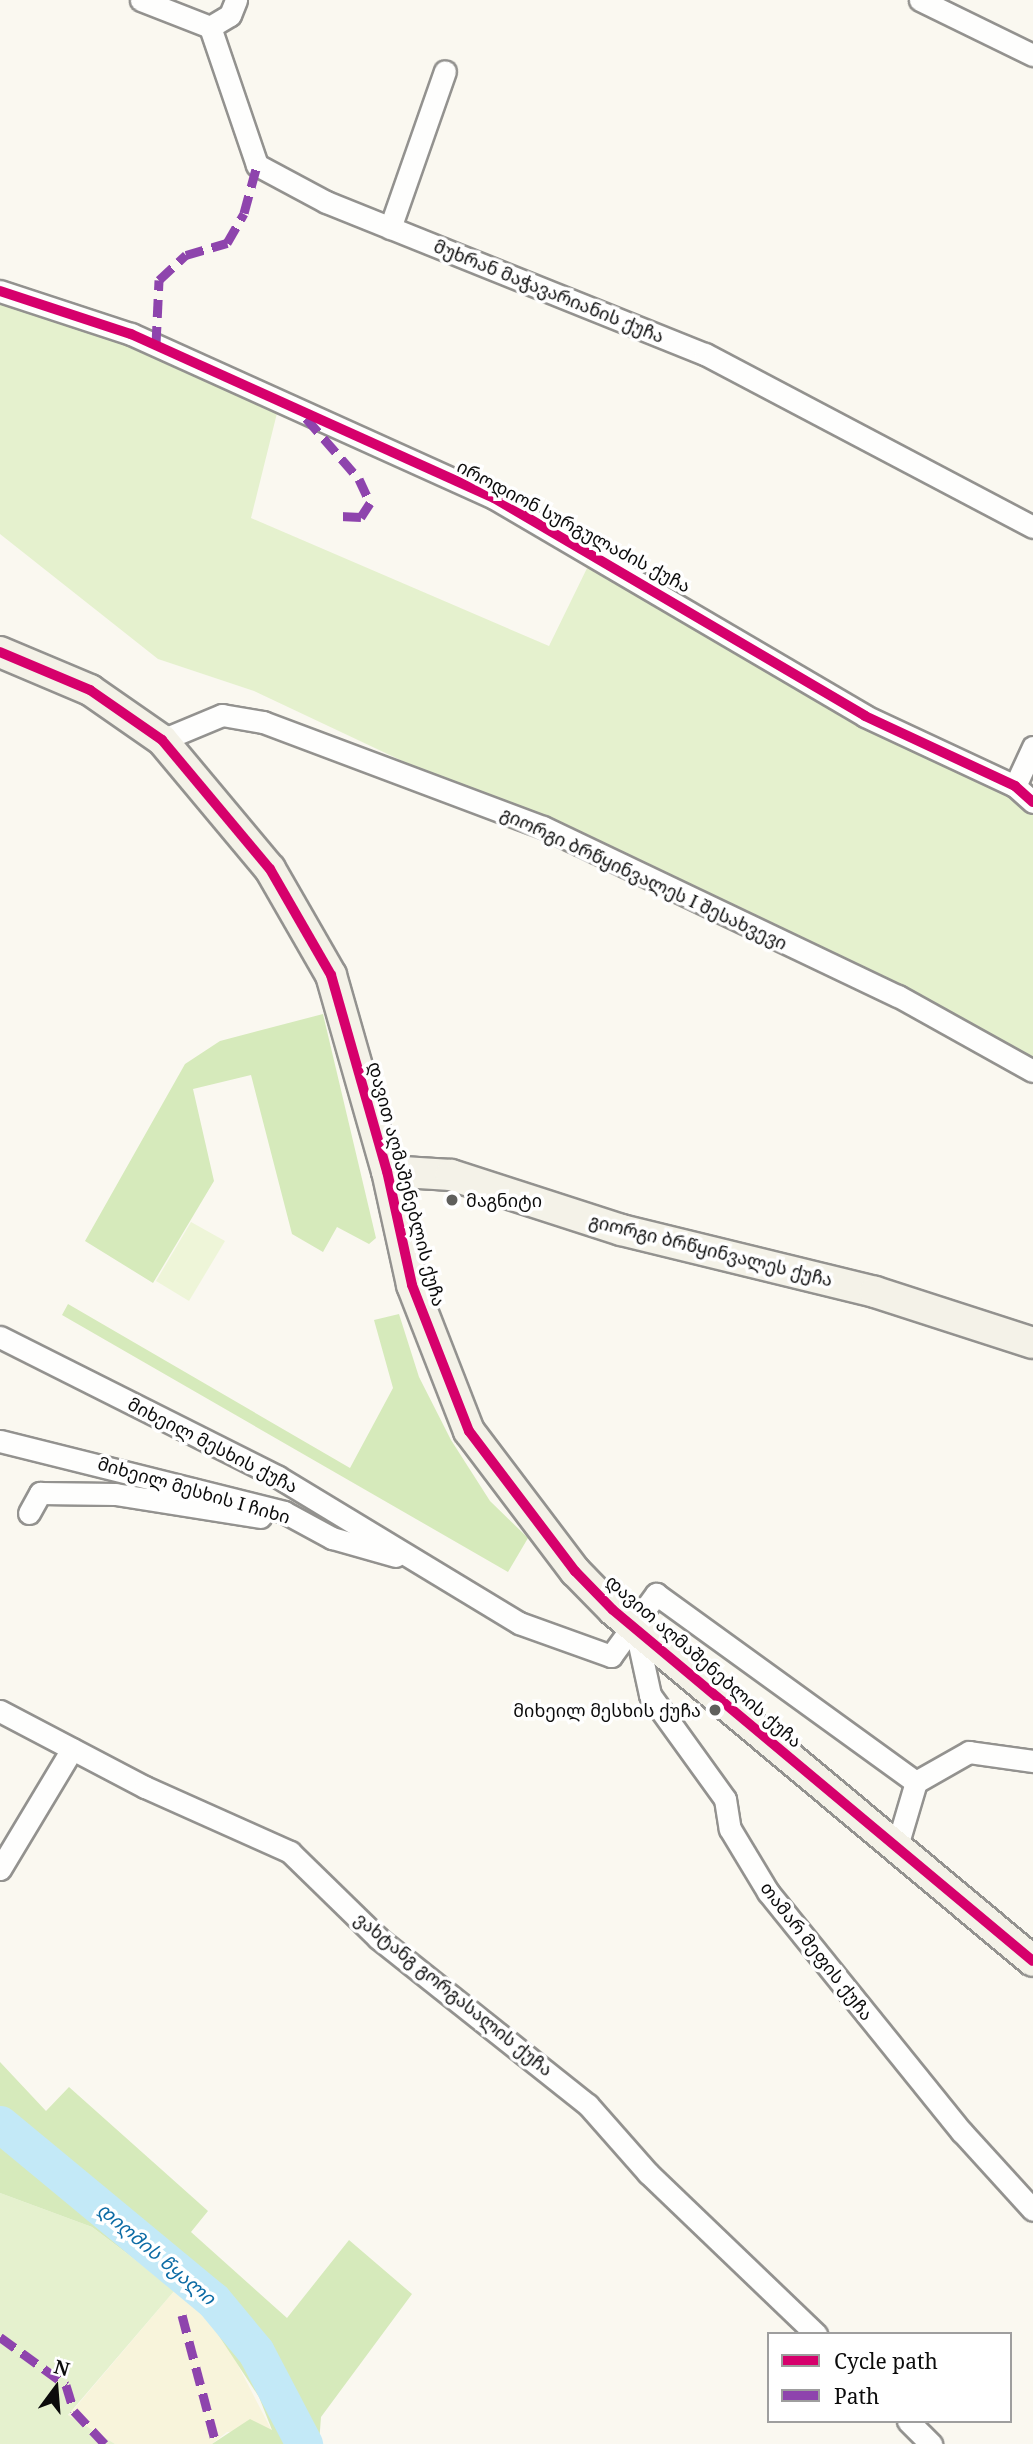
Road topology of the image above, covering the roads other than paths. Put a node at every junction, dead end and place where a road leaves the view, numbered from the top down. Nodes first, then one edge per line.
1 (141, 0) edge
2 (236, 0) edge
3 (920, 0) edge
4 (210, 27) junction
5 (1033, 55) edge
6 (445, 71) dead end
7 (390, 228) junction
8 (0, 291) edge
9 (1033, 527) edge
10 (0, 652) edge
11 (162, 740) junction
12 (1033, 747) edge
13 (1015, 786) junction
14 (1033, 802) edge
15 (1033, 1071) edge
16 (387, 1171) junction
17 (0, 1338) edge
18 (1033, 1343) edge
19 (0, 1441) edge
20 (29, 1513) dead end
21 (332, 1538) junction
22 (424, 1563) junction
23 (635, 1626) junction
24 (0, 1711) edge
25 (72, 1749) junction
26 (1033, 1761) edge
27 (916, 1782) junction
28 (897, 1846) junction
29 (0, 1869) edge
30 (1033, 1961) edge
31 (1033, 2210) edge
32 (814, 2332) edge
33 (910, 2423) edge
34 (931, 2444) edge

1 - 4 street
2 - 4 street
3 - 5 street
4 - 7 street, მუხრან მაჭავარიანის ქუჩა
6 - 7 street
7 - 9 street, მუხრან მაჭავარიანის ქუჩა
8 - 13 street, იროდიონ სურგულაძის ქუჩა
10 - 11 street, დავით აღმაშენებლის ქუჩა
11 - 15 street, გიორგი ბრწყინვალეს I შესახვევი
11 - 16 street, დავით აღმაშენებლის ქუჩა
12 - 13 street
13 - 14 street, იროდიონ სურგულაძის ქუჩა
16 - 18 street, გიორგი ბრწყინვალეს ქუჩა
16 - 23 street, დავით აღმაშენებლის ქუჩა
17 - 22 street, მიხეილ მესხის ქუჩა
19 - 21 street, მიხეილ მესხის I ჩიხი
20 - 21 street
21 - 22 street, მიხეილ მესხის I ჩიხი
22 - 23 street, მიხეილ მესხის ქუჩა
23 - 27 street
23 - 28 street, დავით აღმაშენებლის ქუჩა
23 - 31 street, თამარ მეფის ქუჩა
24 - 25 street, ვახტანგ გორგასალის ქუჩა
25 - 29 street
25 - 32 street, ვახტანგ გორგასალის ქუჩა
26 - 27 street
27 - 28 street
28 - 30 street, დავით აღმაშენებლის ქუჩა
33 - 34 street

